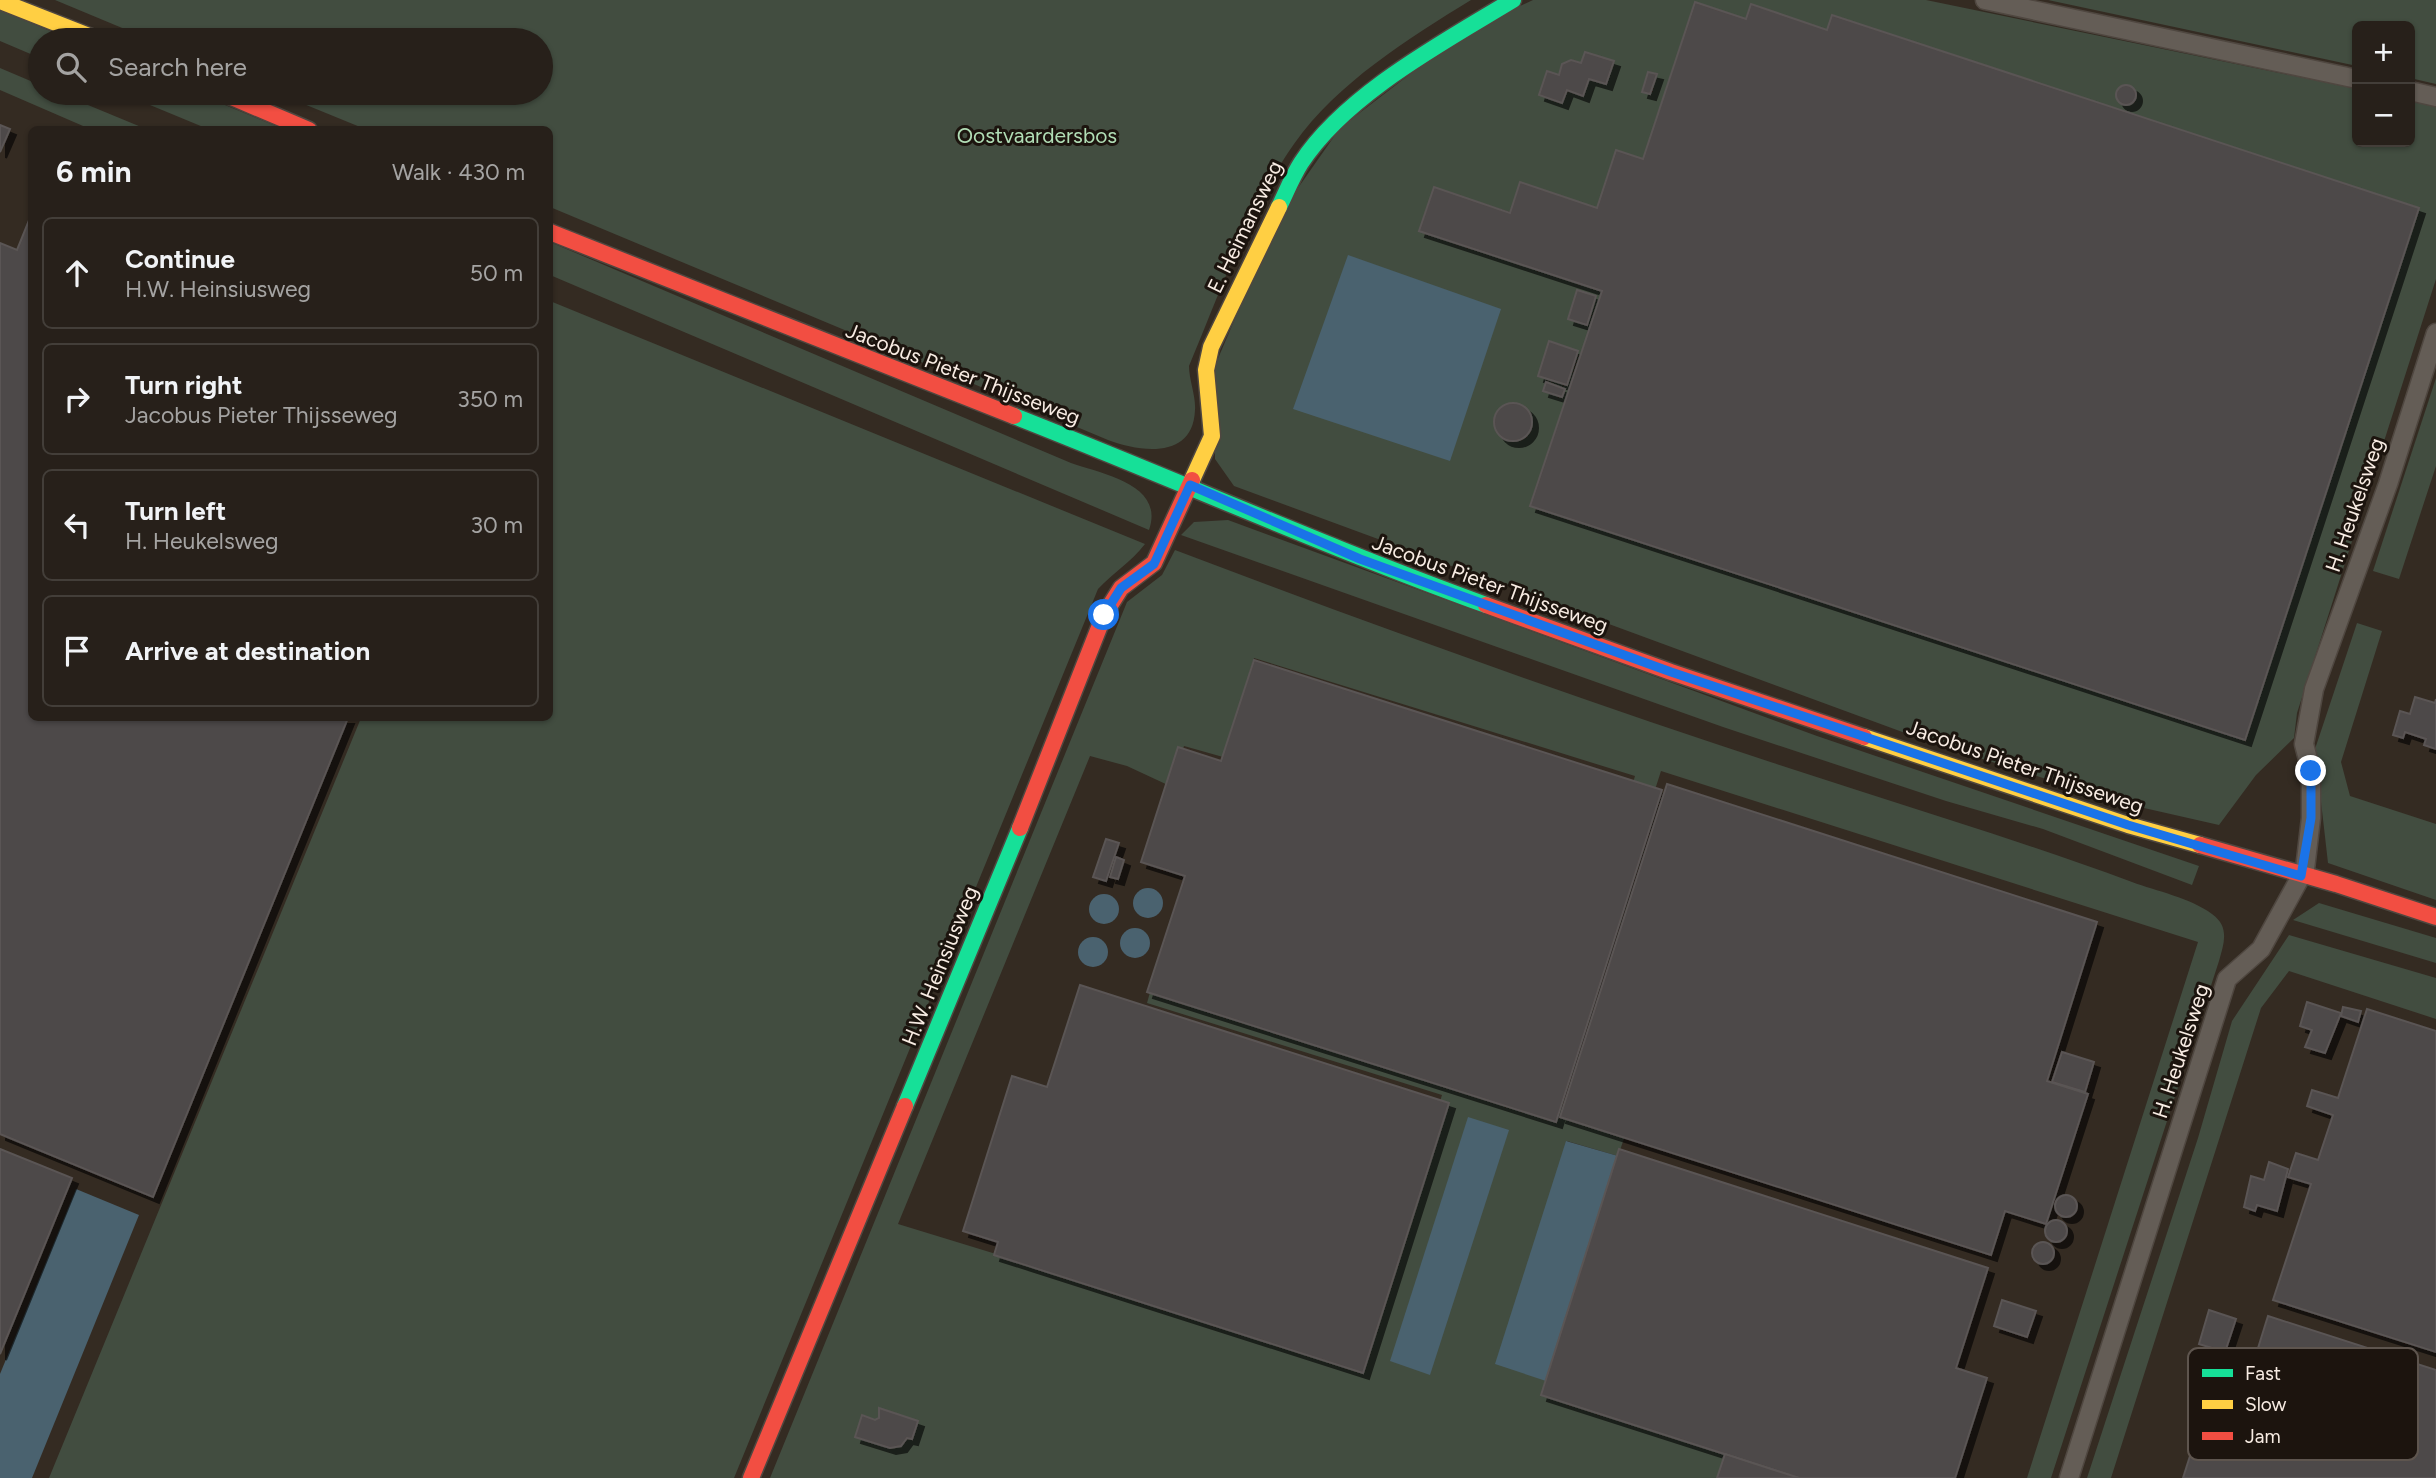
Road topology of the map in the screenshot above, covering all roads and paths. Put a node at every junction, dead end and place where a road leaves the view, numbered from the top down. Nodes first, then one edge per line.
1 (1513, 0) edge
2 (1985, 0) edge
3 (0, 1) edge
4 (69, 28) edge
5 (2352, 78) edge
6 (2415, 92) edge
7 (2436, 97) edge
8 (250, 105) edge
9 (300, 126) edge
10 (553, 233) edge
11 (2436, 334) edge
12 (1190, 485) junction
13 (2301, 876) junction
14 (2436, 917) edge
15 (751, 1478) edge
16 (2069, 1478) edge

1 - 12 street, E. Heimansweg
2 - 5 street
3 - 4 street
6 - 7 street
8 - 9 street
10 - 12 street, Jacobus Pieter Thijsseweg
11 - 13 street, H. Heukelsweg
12 - 13 street, Jacobus Pieter Thijsseweg
12 - 15 street, H.W. Heinsiusweg
13 - 14 street, Jacobus Pieter Thijsseweg
13 - 16 street, H. Heukelsweg

